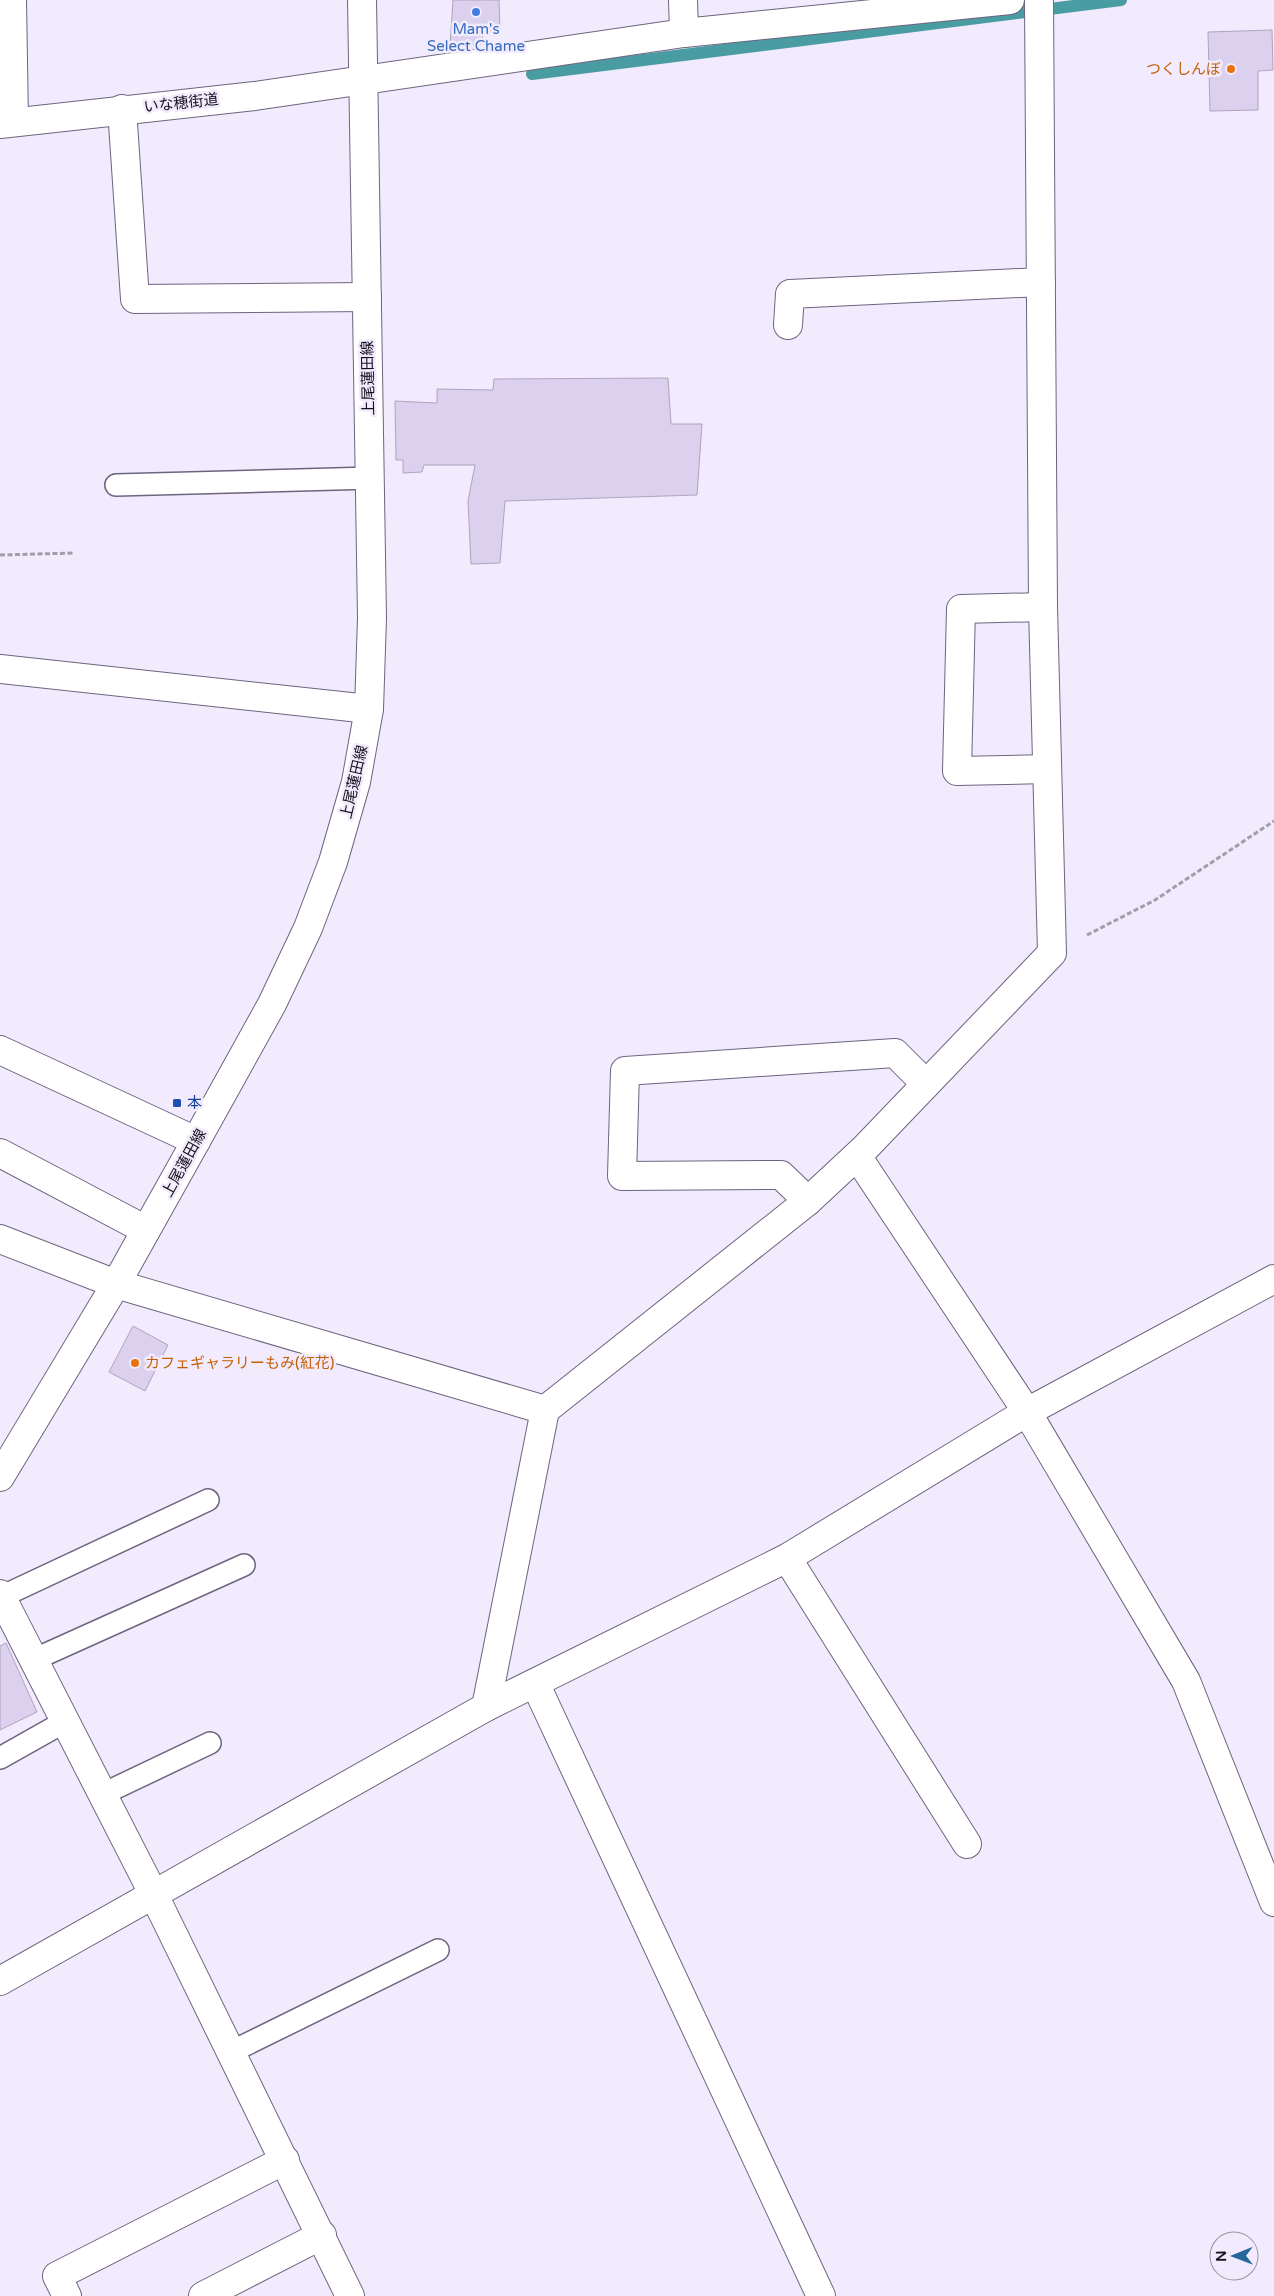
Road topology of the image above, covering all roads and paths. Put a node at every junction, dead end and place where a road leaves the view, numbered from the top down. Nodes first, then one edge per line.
1 (12, 0) edge
2 (362, 0) edge
3 (683, 0) edge
4 (1010, 0) edge
5 (1039, 0) edge
6 (684, 33) junction
7 (362, 80) junction
8 (122, 109) junction
9 (7, 123) edge
10 (1041, 282) junction
11 (367, 297) junction
12 (788, 325) dead end
13 (371, 478) junction
14 (116, 485) dead end
15 (74, 553) dead end
16 (0, 555) edge
17 (1043, 607) junction
18 (0, 669) edge
19 (369, 709) junction
20 (1047, 769) junction
21 (1274, 821) edge
22 (1052, 953) junction
23 (0, 1050) edge
24 (926, 1084) junction
25 (196, 1141) junction
26 (0, 1153) edge
27 (857, 1156) junction
28 (808, 1201) junction
29 (146, 1230) junction
30 (0, 1239) edge
31 (1274, 1279) edge
32 (116, 1284) junction
33 (545, 1410) junction
34 (1026, 1412) junction
35 (0, 1477) edge
36 (208, 1500) dead end
37 (787, 1558) junction
38 (244, 1565) dead end
39 (1, 1596) edge
40 (33, 1660) junction
41 (535, 1683) junction
42 (486, 1707) junction
43 (64, 1722) junction
44 (210, 1743) dead end
45 (0, 1758) edge
46 (103, 1794) junction
47 (967, 1844) dead end
48 (154, 1894) junction
49 (1274, 1902) edge
50 (438, 1950) dead end
51 (0, 1981) edge
52 (231, 2052) junction
53 (284, 2160) junction
54 (322, 2236) junction
55 (67, 2296) edge
56 (204, 2296) edge
57 (350, 2296) edge
58 (821, 2296) edge

1 - 9 street
2 - 7 street, 上尾蓮田線
3 - 6 street
4 - 6 street, いな穂街道
5 - 10 street
6 - 7 street, いな穂街道
7 - 8 street, いな穂街道
7 - 11 street, 上尾蓮田線
8 - 9 street, いな穂街道
8 - 11 street
10 - 12 street
10 - 17 street
11 - 13 street, 上尾蓮田線
13 - 14 lane
13 - 19 street, 上尾蓮田線
15 - 16 path
17 - 20 street
17 - 20 street
18 - 19 street
19 - 25 street, 上尾蓮田線
20 - 22 street
21 - 22 path
22 - 24 street
23 - 25 street
24 - 27 street
24 - 28 street
25 - 29 street, 上尾蓮田線
26 - 29 street
27 - 28 street
27 - 34 street
28 - 33 street
29 - 32 street, 上尾蓮田線
30 - 32 street
31 - 34 street
32 - 33 street
32 - 35 street, 上尾蓮田線
33 - 42 street
34 - 37 street
34 - 49 street
36 - 39 lane
37 - 41 street
37 - 47 street
38 - 40 lane
39 - 40 street
40 - 43 street
41 - 42 street
41 - 58 street
42 - 48 street
43 - 45 lane
43 - 46 street
44 - 46 lane
46 - 48 street
48 - 51 street
48 - 52 street
50 - 52 lane
52 - 53 street
53 - 54 street
53 - 55 street
54 - 56 street
54 - 57 street

